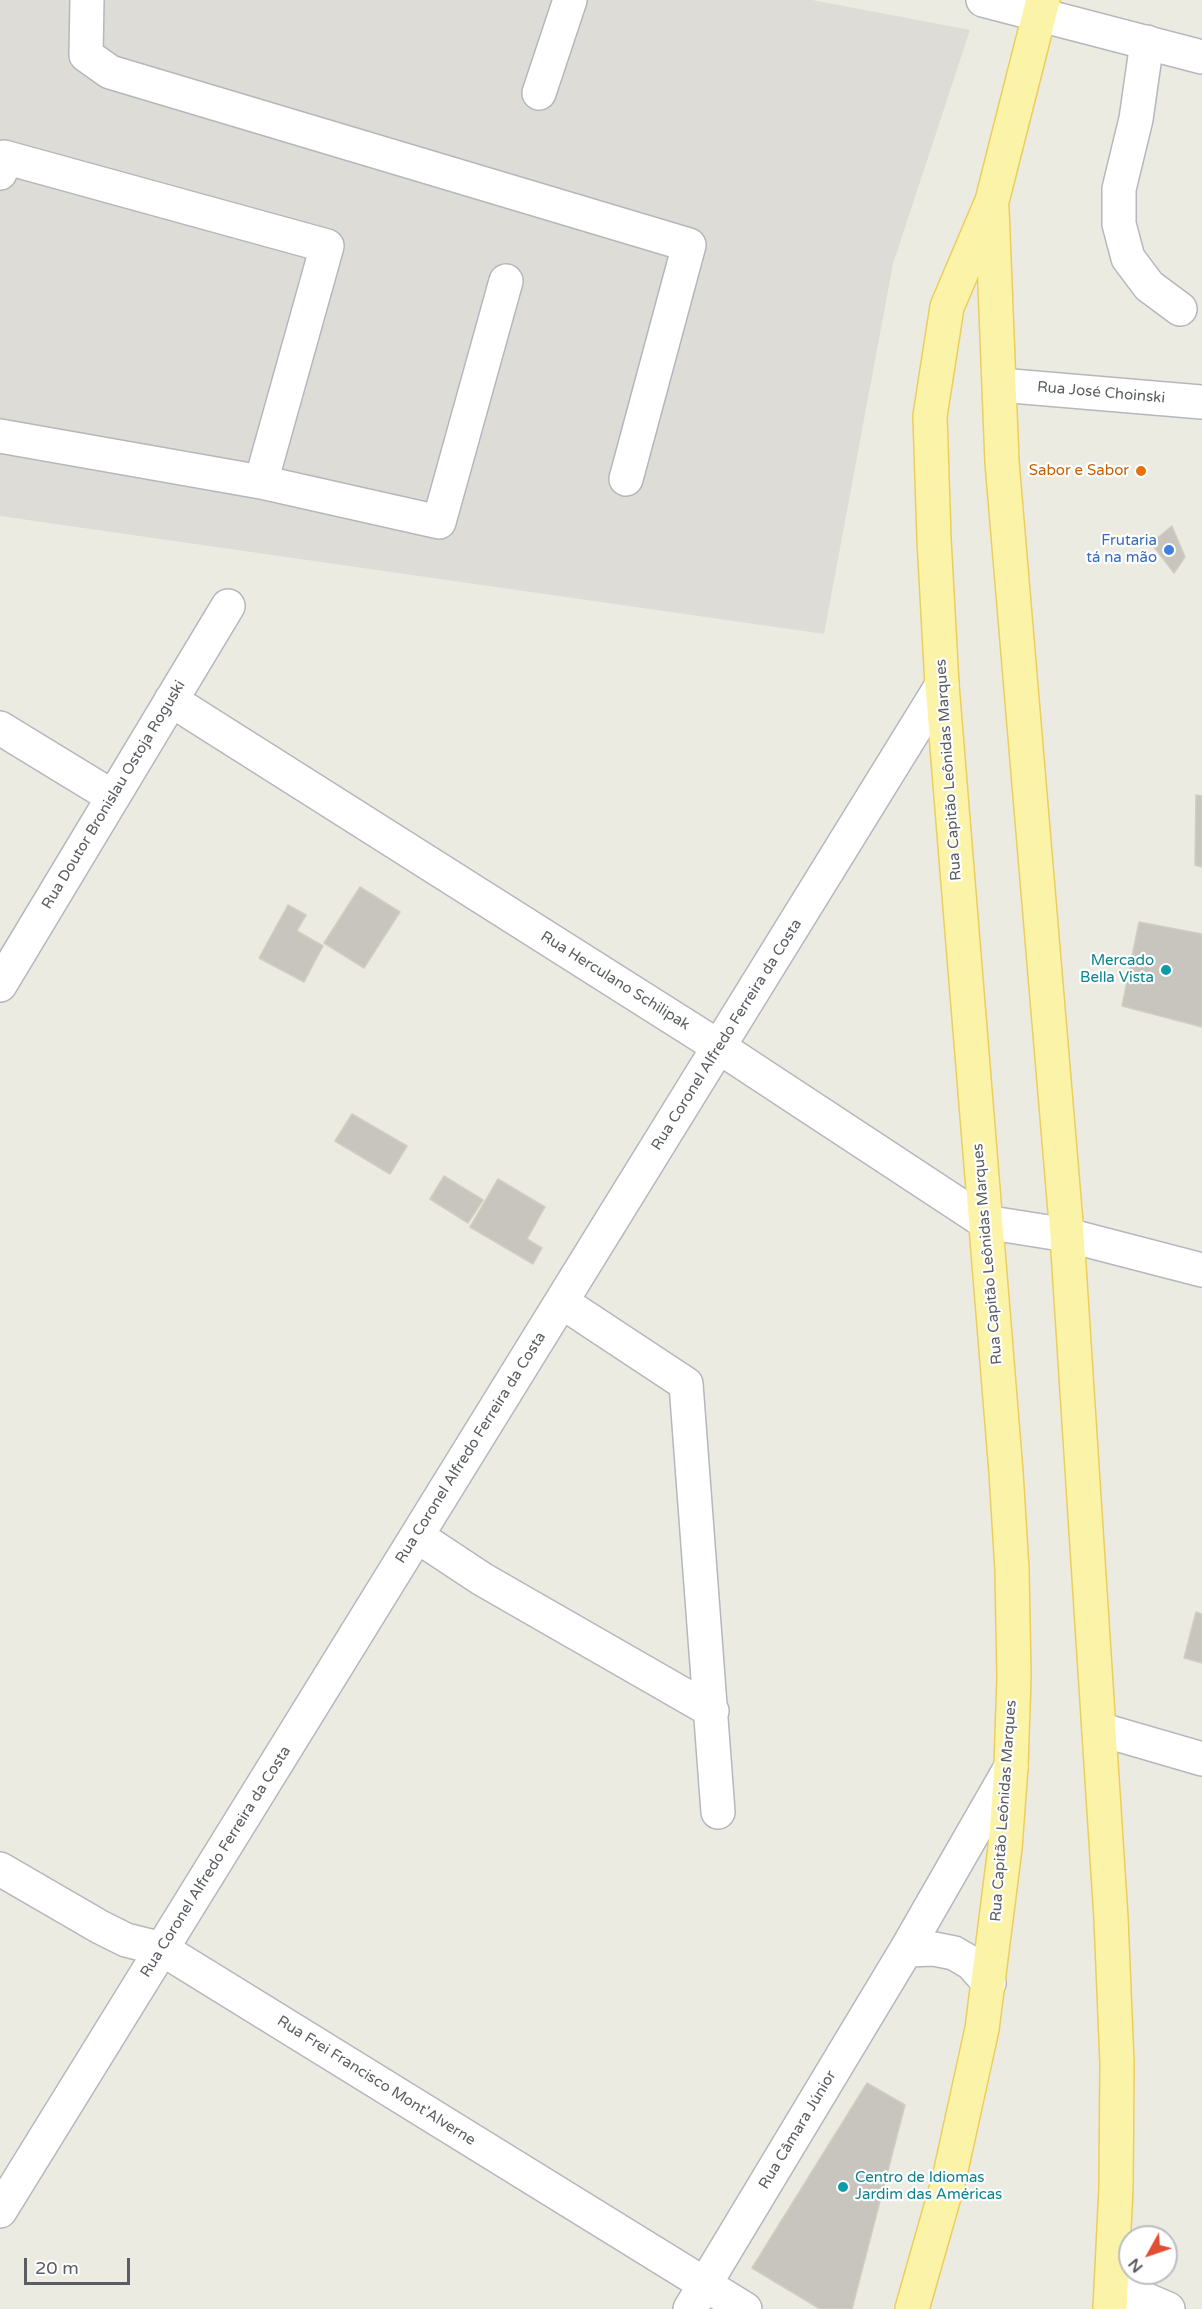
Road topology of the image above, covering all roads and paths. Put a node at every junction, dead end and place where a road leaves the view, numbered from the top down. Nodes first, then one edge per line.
1 (87, 0) edge
2 (570, 0) edge
3 (983, 0) edge
4 (1041, 8) edge
5 (1147, 42) junction
6 (1202, 57) edge
7 (538, 93) dead end
8 (0, 173) edge
9 (992, 201) junction
10 (506, 281) dead end
11 (1180, 309) dead end
12 (1000, 385) junction
13 (1202, 402) edge
14 (0, 436) edge
15 (626, 479) dead end
16 (261, 482) junction
17 (228, 606) dead end
18 (942, 685) junction
19 (171, 700) junction
20 (0, 728) edge
21 (113, 797) junction
22 (0, 985) edge
23 (719, 1047) junction
24 (985, 1222) junction
25 (1067, 1235) junction
26 (1202, 1270) edge
27 (562, 1302) junction
28 (417, 1536) junction
29 (712, 1711) junction
30 (1100, 1729) junction
31 (1202, 1760) edge
32 (1011, 1767) junction
33 (718, 1812) dead end
34 (0, 1869) edge
35 (162, 1949) junction
36 (906, 1950) junction
37 (988, 1983) junction
38 (0, 2211) edge
39 (697, 2296) edge
40 (1111, 2297) edge
41 (745, 2309) edge
42 (912, 2309) edge
43 (1168, 2309) edge

1 - 15 street
2 - 7 street
3 - 4 street
4 - 5 street
4 - 9 main road, Rua Capitão Leônidas Marques
5 - 6 street
5 - 11 street
8 - 16 street
9 - 12 main road, Rua Capitão Leônidas Marques
9 - 18 main road, Rua Capitão Leônidas Marques
10 - 16 street
12 - 13 street, Rua José Choinski
12 - 25 main road, Rua Capitão Leônidas Marques
14 - 16 street
17 - 19 street, Rua Doutor Bronislau Ostoja Roguski
18 - 23 street, Rua Coronel Alfredo Ferreira da Costa
18 - 24 main road, Rua Capitão Leônidas Marques
19 - 21 street, Rua Doutor Bronislau Ostoja Roguski
19 - 23 street, Rua Herculano Schilipak
20 - 21 street
21 - 22 street, Rua Doutor Bronislau Ostoja Roguski
23 - 24 street, Rua Herculano Schilipak
23 - 27 street, Rua Coronel Alfredo Ferreira da Costa
24 - 25 street, Rua Herculano Schilipak
24 - 32 main road, Rua Capitão Leônidas Marques
25 - 26 street, Rua Herculano Schilipak
25 - 30 main road, Rua Capitão Leônidas Marques
27 - 28 street, Rua Coronel Alfredo Ferreira da Costa
27 - 29 street
28 - 29 street
28 - 35 street, Rua Coronel Alfredo Ferreira da Costa
29 - 33 street
30 - 31 street
30 - 40 main road, Rua Capitão Leônidas Marques
32 - 36 street, Rua Câmara Júnior
32 - 37 main road, Rua Capitão Leônidas Marques
34 - 35 street, Rua Frei Francisco Mont'Alverne
35 - 38 street, Rua Coronel Alfredo Ferreira da Costa
35 - 39 street, Rua Frei Francisco Mont'Alverne
36 - 37 street
36 - 39 street, Rua Câmara Júnior
37 - 42 main road, Rua Capitão Leônidas Marques
39 - 41 street, Rua Frei Francisco Mont'Alverne
40 - 43 street

